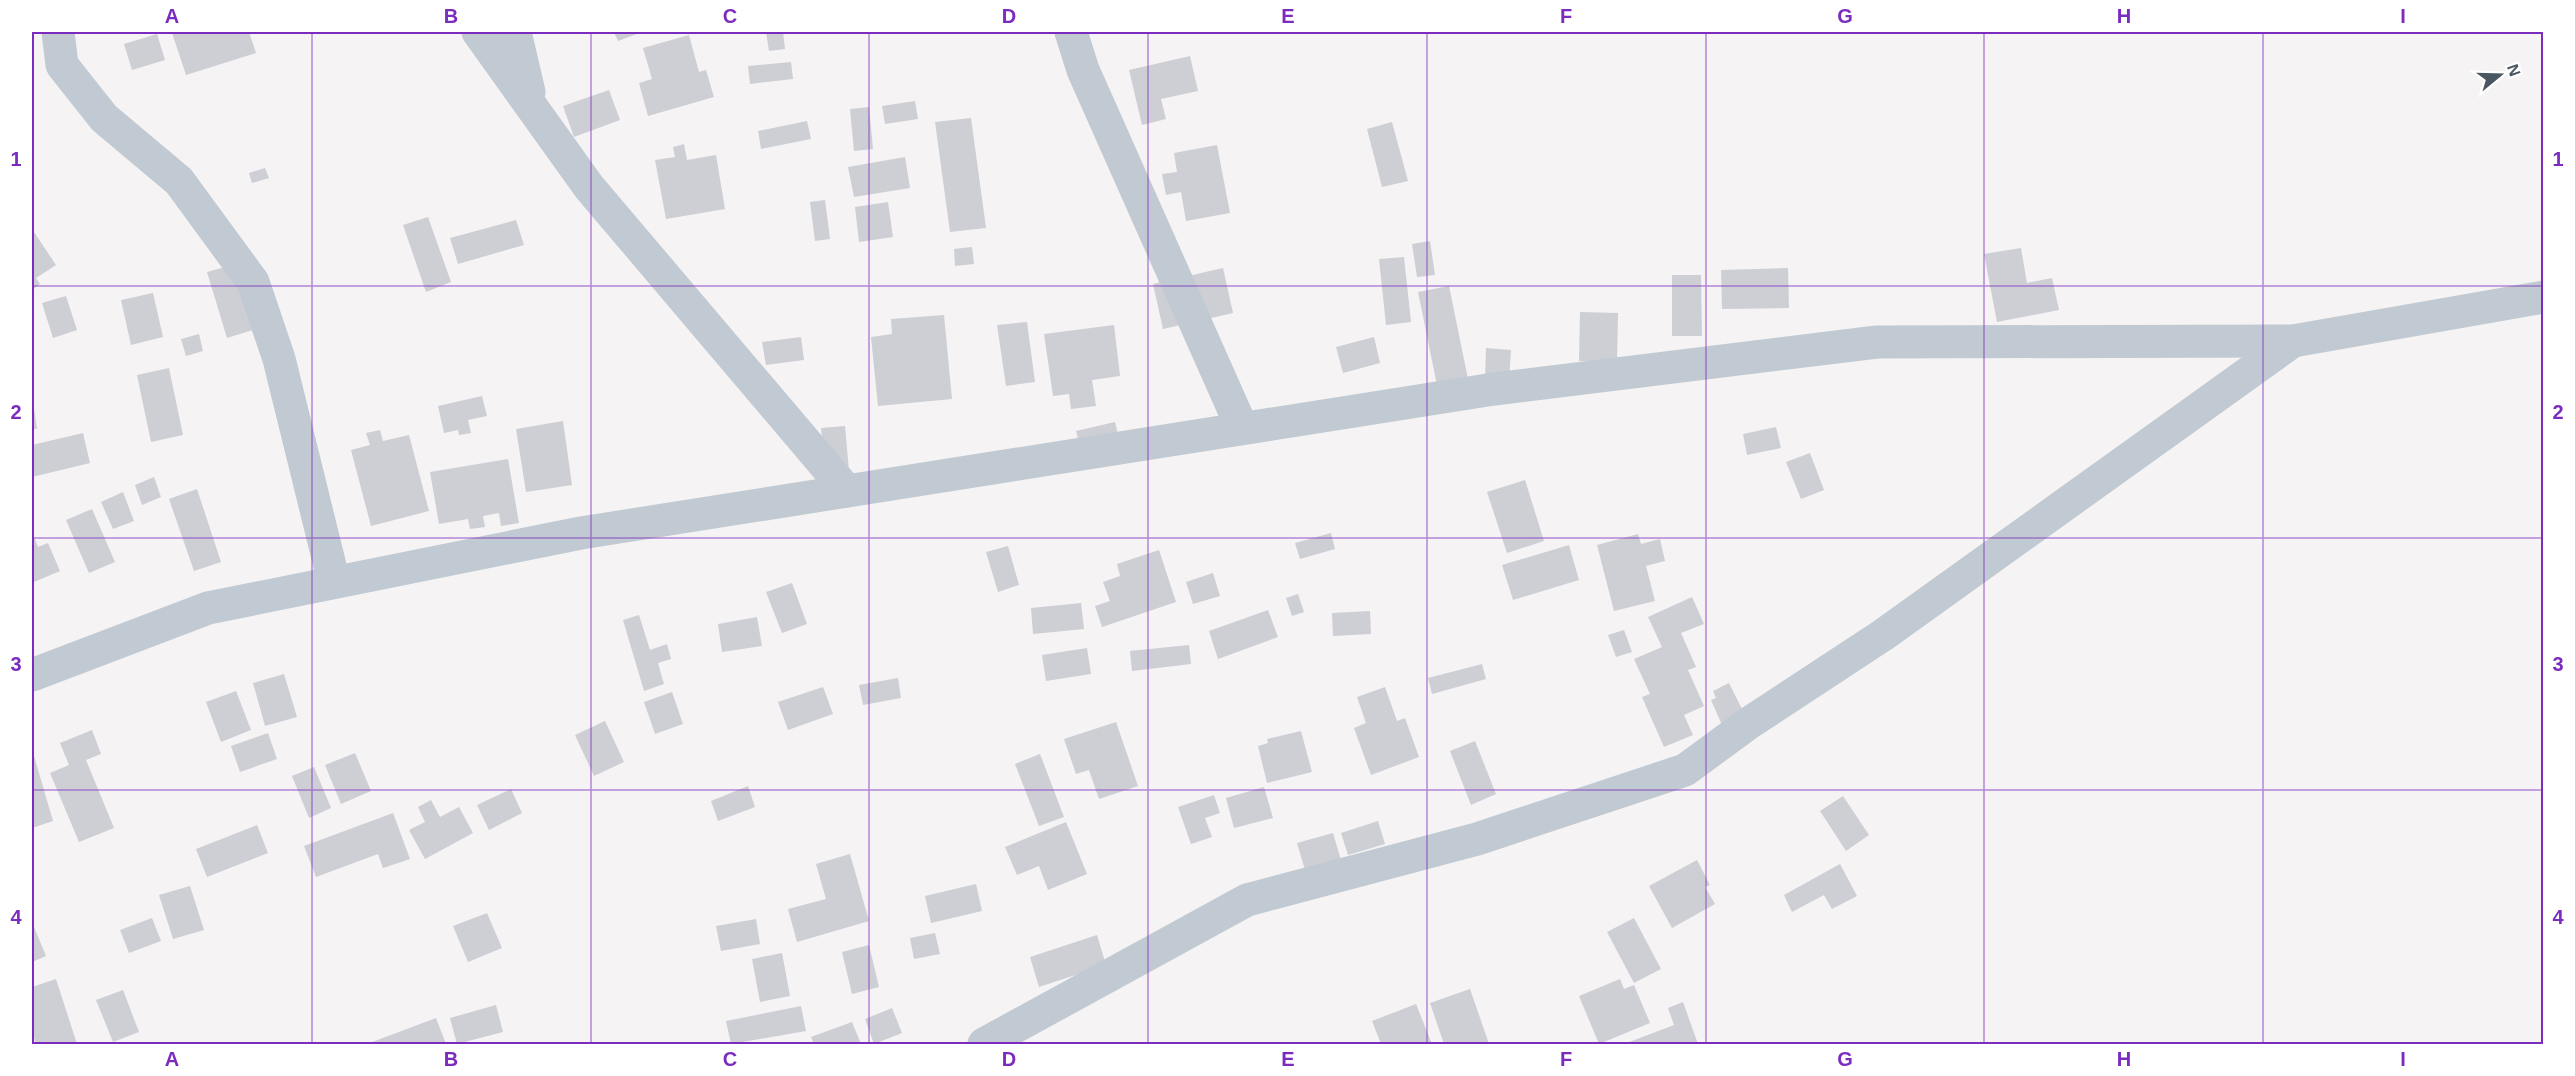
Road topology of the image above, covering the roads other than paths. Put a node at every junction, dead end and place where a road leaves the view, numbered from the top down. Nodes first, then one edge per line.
1 (58, 32) edge
2 (478, 32) edge
3 (515, 32) edge
4 (1071, 32) edge
5 (533, 109) junction
6 (2544, 297) edge
7 (2293, 341) junction
8 (1242, 428) junction
9 (847, 491) junction
10 (334, 582) junction
11 (32, 675) edge
12 (984, 1044) edge

1 - 10 street
2 - 5 street
3 - 5 street
4 - 8 street
5 - 9 street
6 - 7 street
7 - 8 street
7 - 12 street
8 - 9 street
9 - 10 street
10 - 11 street

